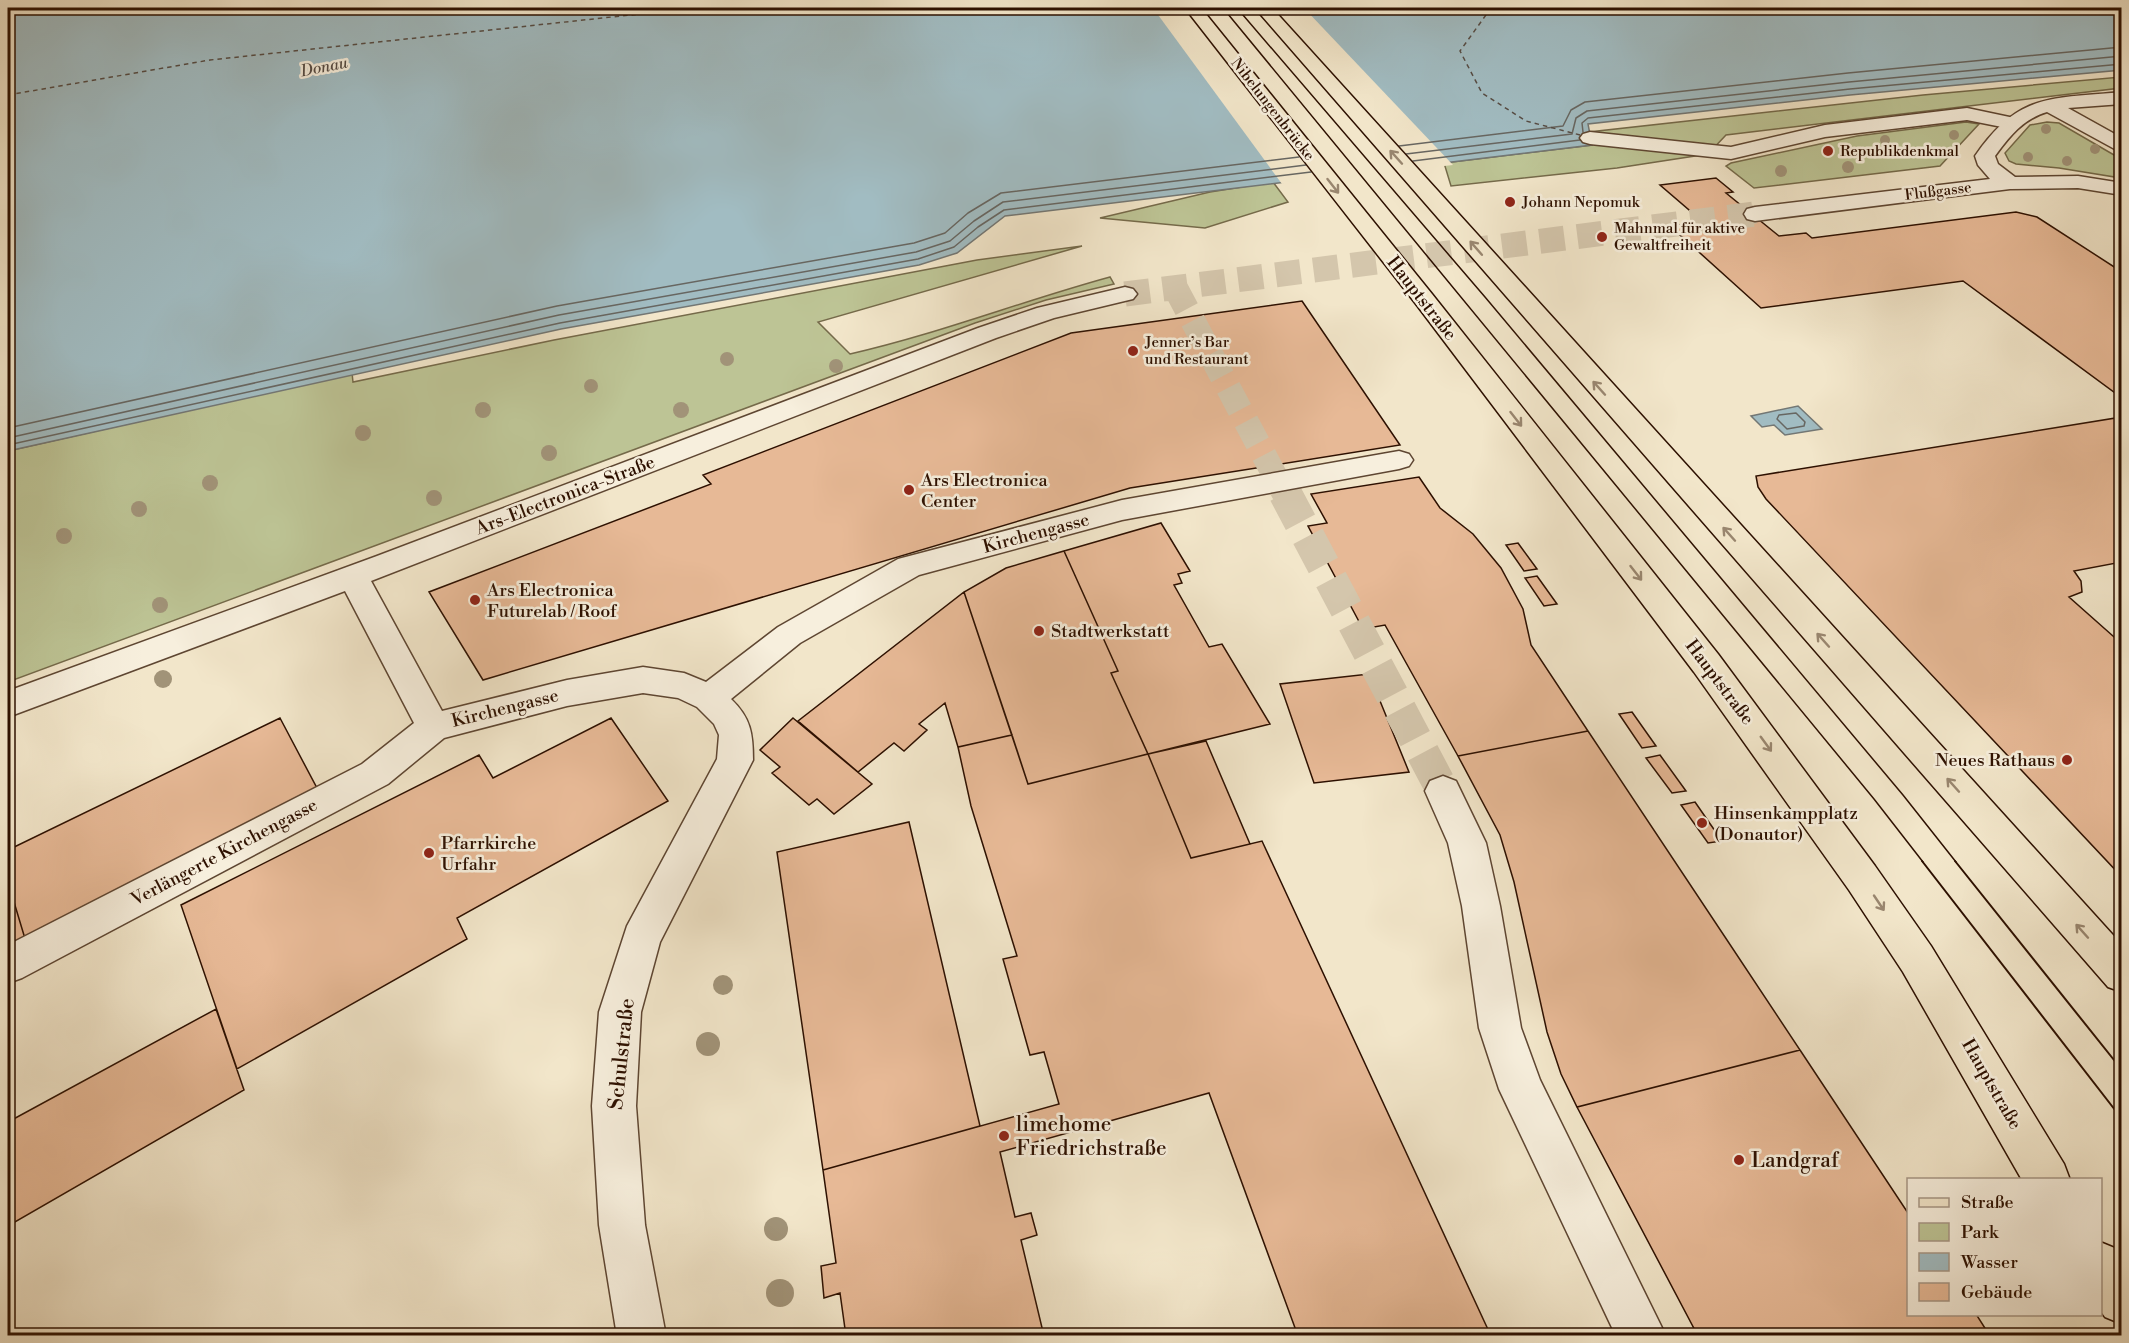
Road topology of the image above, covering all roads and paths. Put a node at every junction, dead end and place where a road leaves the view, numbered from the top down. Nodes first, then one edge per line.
1 (1193, 8) edge
2 (1263, 8) edge
3 (2121, 98) edge
4 (2050, 106) junction
5 (2012, 123) junction
6 (1590, 138) dead end
7 (2121, 147) edge
8 (2010, 183) junction
9 (2121, 189) edge
10 (1353, 211) joint
11 (1755, 214) tunnel mouth
12 (1125, 294) tunnel mouth
13 (1399, 460) dead end
14 (352, 576) junction
15 (709, 698) junction
16 (8, 704) edge
17 (433, 727) junction
18 (735, 760) joint
19 (1443, 791) tunnel mouth
20 (8, 965) edge
21 (2117, 968) edge
22 (2047, 1178) edge
23 (2102, 1269) edge
24 (2121, 1300) edge
25 (642, 1335) edge
26 (1642, 1335) edge

1 -> 10 main road, Nibelungenbrücke
21 -> 2 main road
3 - 4 street
4 - 5 street
4 - 7 street
5 - 6 street
5 - 8 street
8 - 9 street, Flußgasse
8 - 11 street, Flußgasse
10 -> 22 main road, Hauptstraße
12 - 14 street, Ars-Electronica-Straße
13 - 15 street, Kirchengasse
14 - 16 street, Ars-Electronica-Straße
14 - 17 street, Kirchengasse
15 - 17 street, Kirchengasse
15 - 18 street, Kirchengasse
17 - 20 street, Verlängerte Kirchengasse
18 - 25 street, Schulstraße
19 - 26 street
23 - 24 main road

